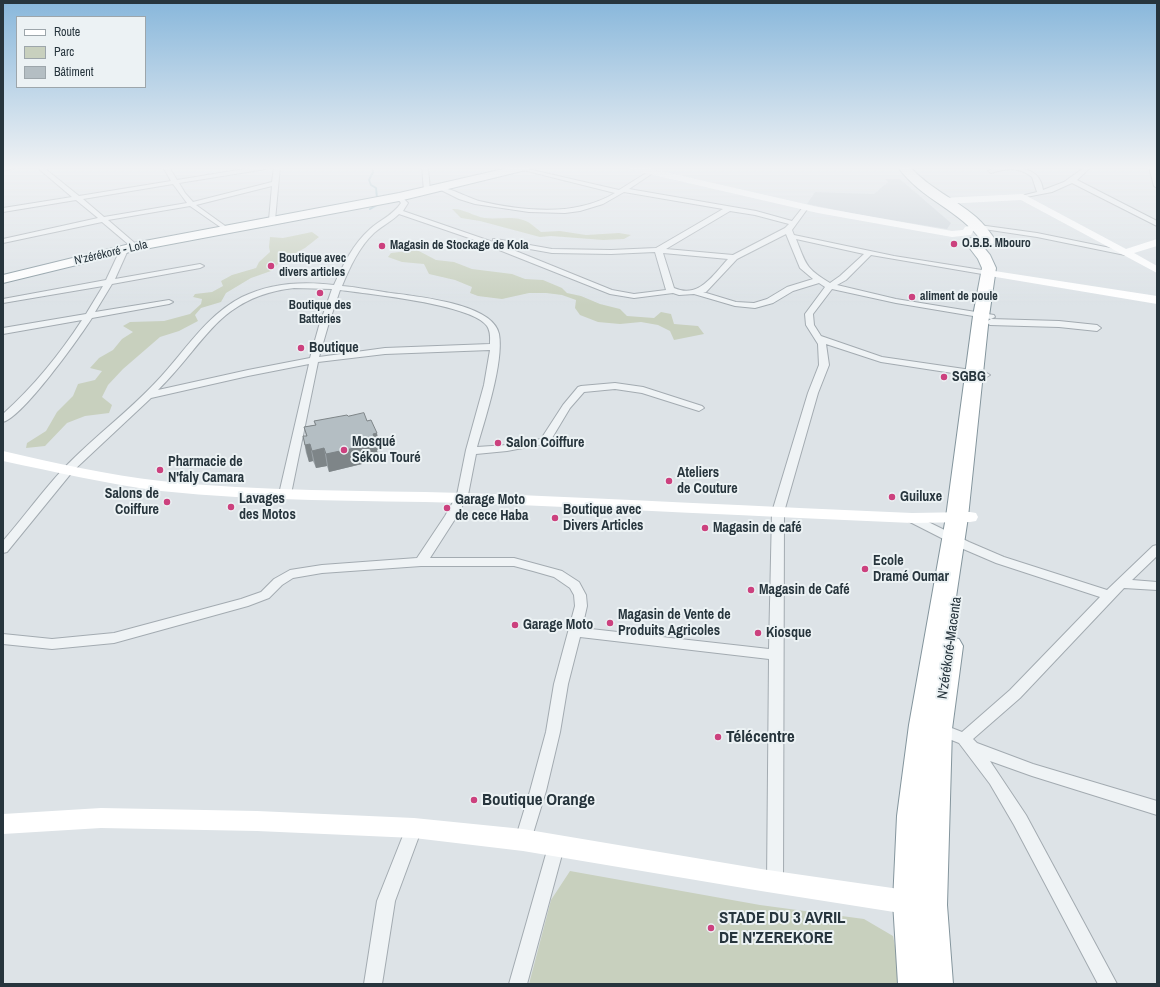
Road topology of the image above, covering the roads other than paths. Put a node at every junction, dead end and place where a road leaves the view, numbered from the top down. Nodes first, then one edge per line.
1 (95, 213) edge
2 (142, 213) edge
3 (204, 213) edge
4 (273, 213) edge
5 (310, 213) edge
6 (398, 213) edge
7 (403, 213) edge
8 (721, 213) edge
9 (751, 213) edge
10 (801, 213) edge
11 (833, 213) edge
12 (962, 213) edge
13 (1052, 213) edge
14 (1136, 213) edge
15 (103, 220) junction
16 (272, 220) junction
17 (793, 223) junction
18 (1157, 224) edge
19 (226, 229) junction
20 (933, 231) junction
21 (789, 233) junction
22 (472, 236) junction
23 (3, 242) edge
24 (1157, 242) edge
25 (982, 247) junction
26 (129, 248) junction
27 (658, 250) junction
28 (869, 253) junction
29 (1125, 253) junction
30 (734, 257) junction
31 (200, 266) dead end
32 (1157, 270) edge
33 (3, 279) edge
34 (819, 280) junction
35 (109, 283) junction
36 (830, 286) junction
37 (336, 287) junction
38 (674, 291) junction
39 (697, 293) junction
40 (1157, 300) edge
41 (3, 301) edge
42 (169, 302) dead end
43 (89, 316) junction
44 (987, 318) junction
45 (1097, 328) dead end
46 (3, 331) edge
47 (818, 338) junction
48 (494, 347) junction
49 (314, 361) junction
50 (979, 374) junction
51 (146, 396) junction
52 (698, 408) dead end
53 (3, 419) edge
54 (471, 450) junction
55 (3, 456) edge
56 (68, 471) junction
57 (285, 494) junction
58 (462, 498) junction
59 (778, 512) junction
60 (961, 529) junction
61 (3, 549) edge
62 (1157, 549) edge
63 (421, 562) junction
64 (1121, 583) junction
65 (1157, 586) edge
66 (1109, 595) junction
67 (575, 632) junction
68 (3, 639) edge
69 (776, 655) junction
70 (931, 727) junction
71 (968, 743) junction
72 (1157, 808) edge
73 (3, 824) edge
74 (414, 828) junction
75 (523, 840) junction
76 (556, 847) junction
77 (775, 883) junction
78 (920, 904) junction
79 (373, 984) edge
80 (518, 984) edge
81 (915, 984) edge
82 (936, 984) edge
83 (1108, 984) edge

1 - 15 street
2 - 15 street
3 - 19 street
4 - 16 street
5 - 16 highway, N'zérékoré - Lola
6 - 37 street
7 - 22 street
8 - 27 street
9 - 17 street
10 - 17 street
11 - 20 street
12 - 25 highway
13 - 29 street
14 - 18 street
15 - 23 street
15 - 26 street
16 - 19 highway, N'zérékoré - Lola
17 - 21 street
19 - 26 highway, N'zérékoré - Lola
20 - 25 street
20 - 25 street
21 - 28 street
21 - 30 street
21 - 34 street
22 - 27 street
22 - 38 street
24 - 29 street
25 - 28 street
25 - 29 street
25 - 40 street
25 - 44 highway, N'zérékoré-Macenta
26 - 33 highway, N'zérékoré - Lola
26 - 35 street
27 - 30 street
27 - 38 street
28 - 36 street
29 - 32 street
30 - 39 street
31 - 35 street
34 - 36 street
34 - 39 street
35 - 41 street
35 - 43 street
36 - 44 street
36 - 47 street
37 - 48 street
37 - 49 street
37 - 51 street
38 - 39 street
42 - 43 street
43 - 46 street
43 - 53 street
44 - 45 street
44 - 50 highway, N'zérékoré-Macenta
47 - 50 street
47 - 59 street
48 - 49 street
48 - 54 street
49 - 51 street
49 - 57 street
50 - 60 highway, N'zérékoré-Macenta
51 - 56 street
52 - 54 street
54 - 58 street
55 - 56 street
56 - 57 street
56 - 61 street
57 - 58 street
58 - 59 street
58 - 63 street
59 - 60 street
59 - 69 street
60 - 66 street
60 - 70 highway, N'zérékoré-Macenta
62 - 64 street
63 - 67 street
63 - 68 street
64 - 65 street
64 - 66 street
66 - 71 street
67 - 69 street
67 - 75 street
69 - 77 street
70 - 71 street
70 - 78 highway, N'zérékoré-Macenta
71 - 72 street
71 - 83 street
73 - 74 street
74 - 75 street
74 - 79 street
75 - 76 street
76 - 77 street
76 - 80 street
77 - 78 street
78 - 81 highway
78 - 82 highway, N'zérékoré-Macenta

